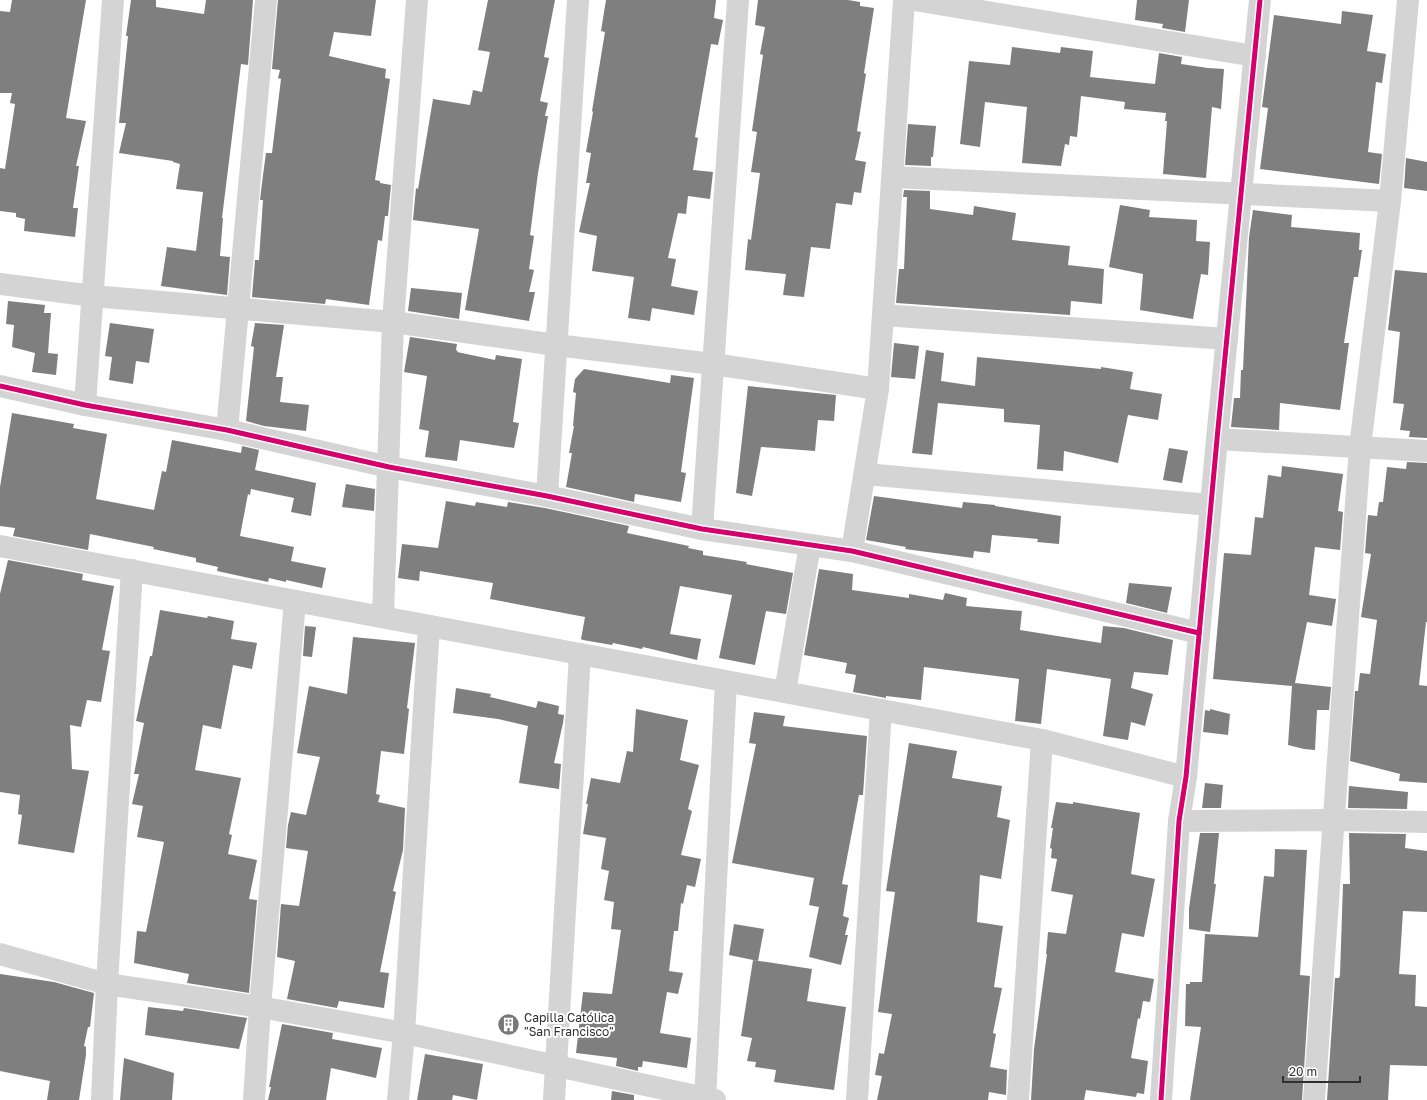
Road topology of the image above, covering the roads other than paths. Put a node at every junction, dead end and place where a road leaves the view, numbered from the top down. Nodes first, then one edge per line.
1 (113, 0) edge
2 (266, 0) edge
3 (417, 0) edge
4 (578, 0) edge
5 (738, 0) edge
6 (904, 0) edge
7 (914, 0) edge
8 (1260, 0) edge
9 (1408, 0) edge
10 (1255, 56) junction
11 (893, 177) junction
12 (1241, 194) junction
13 (1390, 201) junction
14 (0, 284) edge
15 (93, 296) junction
16 (237, 308) junction
17 (883, 315) junction
18 (393, 322) junction
19 (1227, 339) junction
20 (556, 345) junction
21 (713, 364) junction
22 (0, 386) edge
23 (878, 389) junction
24 (85, 405) junction
25 (226, 430) junction
26 (1217, 439) junction
27 (1360, 447) junction
28 (1427, 451) edge
29 (389, 467) junction
30 (864, 474) junction
31 (547, 496) junction
32 (1210, 506) junction
33 (702, 529) junction
34 (810, 545) junction
35 (0, 546) edge
36 (852, 551) junction
37 (132, 570) junction
38 (295, 600) junction
39 (383, 616) junction
40 (429, 626) junction
41 (1198, 633) junction
42 (580, 654) junction
43 (726, 682) junction
44 (785, 692) junction
45 (881, 710) junction
46 (1042, 740) junction
47 (1186, 777) junction
48 (1334, 820) junction
49 (1179, 821) junction
50 (1427, 822) edge
51 (0, 954) edge
52 (106, 984) junction
53 (260, 1007) junction
54 (404, 1033) junction
55 (556, 1065) junction
56 (708, 1099) edge
57 (102, 1100) edge
58 (254, 1100) edge
59 (398, 1100) edge
60 (554, 1100) edge
61 (857, 1100) edge
62 (1018, 1100) edge
63 (1161, 1100) edge
64 (1314, 1100) edge

1 - 15 street
2 - 16 street
3 - 18 street
4 - 20 street
5 - 21 street
6 - 11 street
7 - 10 street
8 - 10 street
9 - 13 street
10 - 12 street
11 - 12 street
11 - 17 street
12 - 13 street
12 - 19 street
13 - 27 street
14 - 15 street
15 - 16 street
15 - 24 street
16 - 18 street
16 - 25 street
17 - 19 street
17 - 23 street
18 - 20 street
18 - 29 street
19 - 26 street
20 - 21 street
20 - 31 street
21 - 23 street
21 - 33 street
22 - 24 street
23 - 30 street
24 - 25 street
25 - 29 street
26 - 27 street
26 - 32 street
27 - 28 street
27 - 48 street
29 - 31 street
29 - 39 street
30 - 32 street
30 - 36 street
31 - 33 street
32 - 41 street
33 - 34 street
34 - 36 street
34 - 44 street
35 - 37 street
36 - 41 street
37 - 38 street
37 - 52 street
38 - 39 street
38 - 53 street
39 - 40 street
40 - 42 street
40 - 54 street
41 - 47 street
42 - 43 street
42 - 55 street
43 - 44 street
43 - 56 street
44 - 45 street
45 - 46 street
45 - 61 street
46 - 47 street
46 - 62 street
47 - 49 street
48 - 49 street
48 - 50 street
48 - 64 street
49 - 63 street
51 - 52 street
52 - 53 street
52 - 57 street
53 - 54 street
53 - 58 street
54 - 55 street
54 - 59 street
55 - 56 street
55 - 60 street

